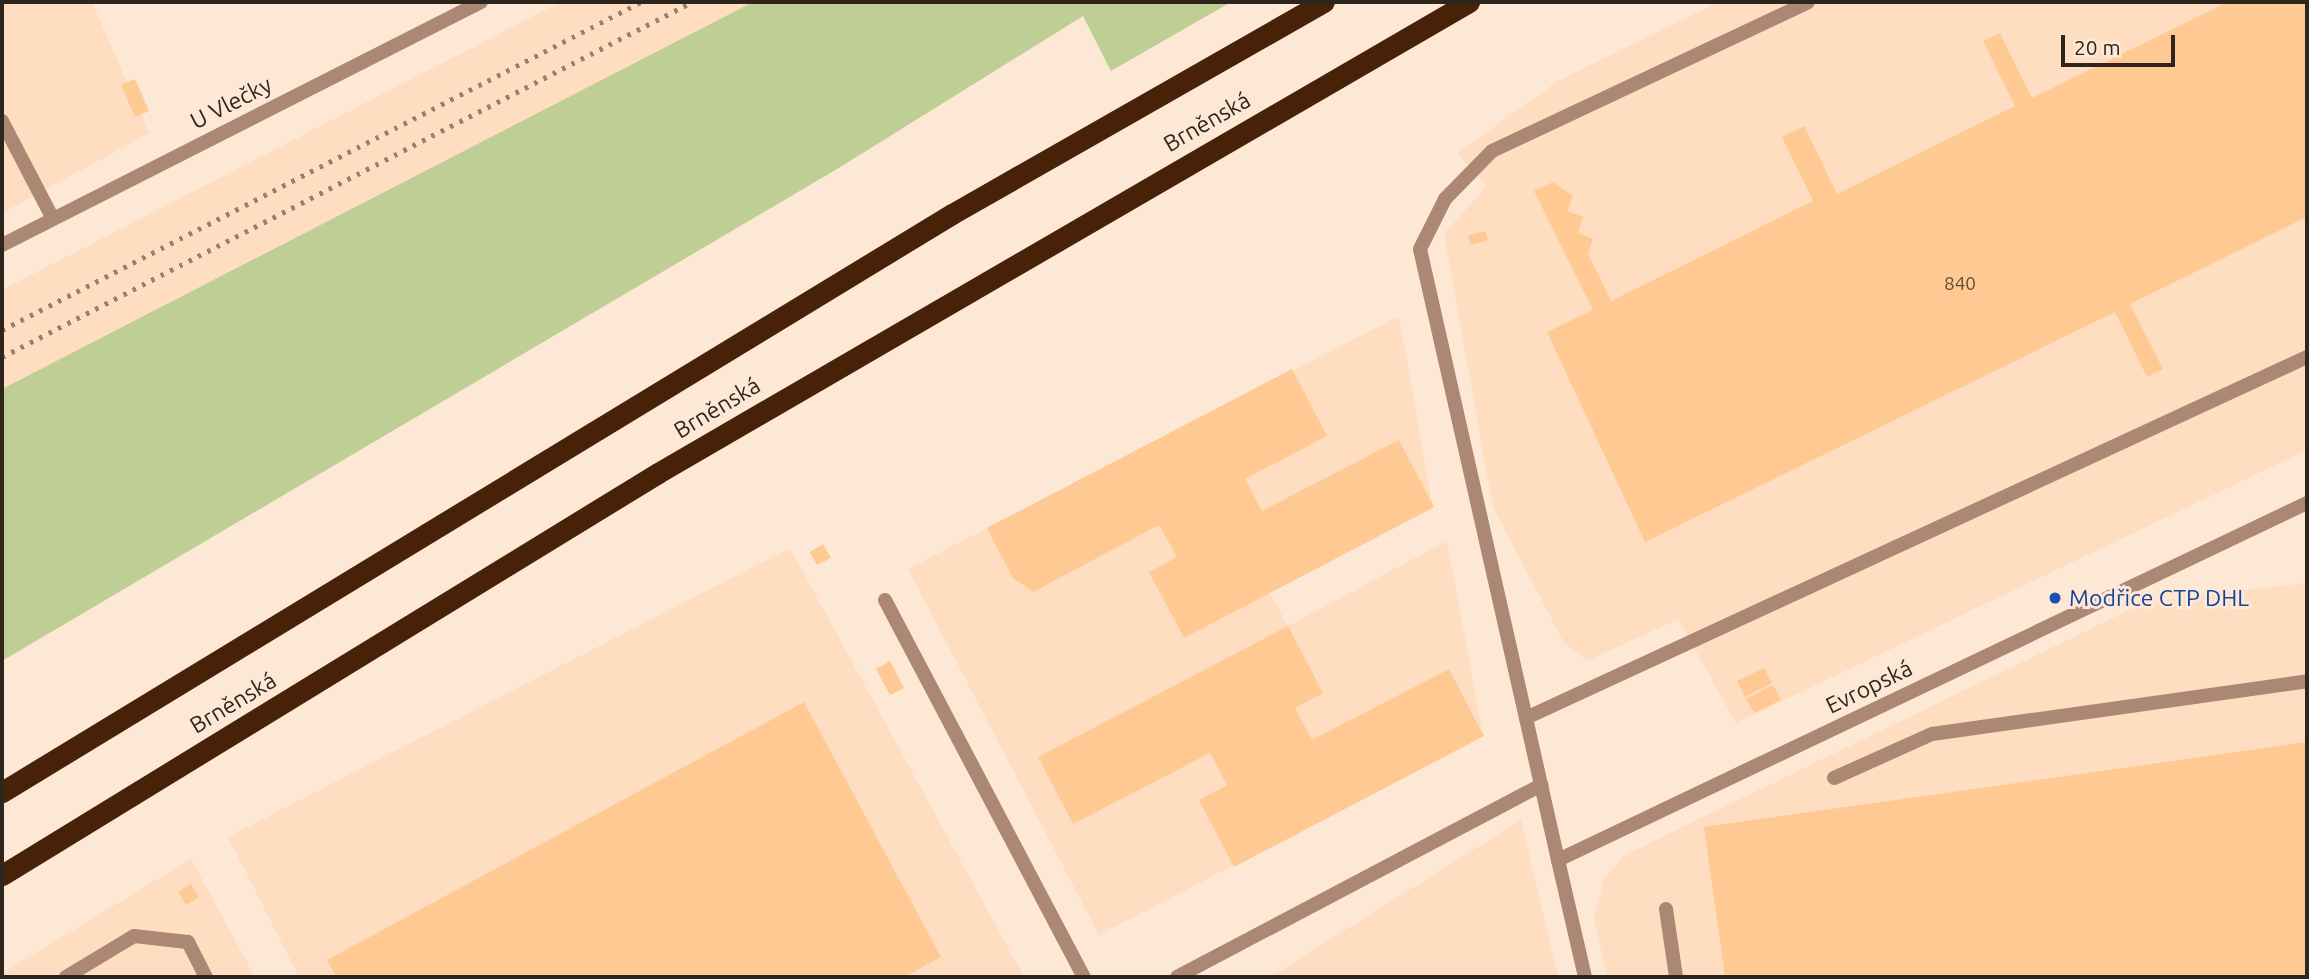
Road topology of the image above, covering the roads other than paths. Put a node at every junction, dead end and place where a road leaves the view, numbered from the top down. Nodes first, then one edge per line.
1 (481, 2) edge
2 (1324, 2) edge
3 (1469, 2) edge
4 (1808, 2) edge
5 (3, 125) edge
6 (53, 219) junction
7 (2, 245) edge
8 (2307, 357) edge
9 (2307, 503) edge
10 (885, 600) dead end
11 (2307, 681) edge
12 (1526, 718) junction
13 (1834, 778) dead end
14 (1541, 785) junction
15 (2, 792) edge
16 (1558, 860) junction
17 (2, 875) edge
18 (1666, 909) dead end
19 (66, 977) edge
20 (206, 977) edge
21 (1084, 977) edge
22 (1177, 977) edge
23 (1585, 977) edge
24 (1676, 977) edge

1 - 6 street, U Vlečky
2 - 15 highway, Brněnská
3 - 17 highway, Brněnská
4 - 12 street
5 - 6 street
6 - 7 street, U Vlečky
8 - 12 street
9 - 16 street, Evropská
10 - 21 street
11 - 13 street
12 - 14 street
14 - 16 street
14 - 22 street
16 - 23 street
18 - 24 street
19 - 20 street

